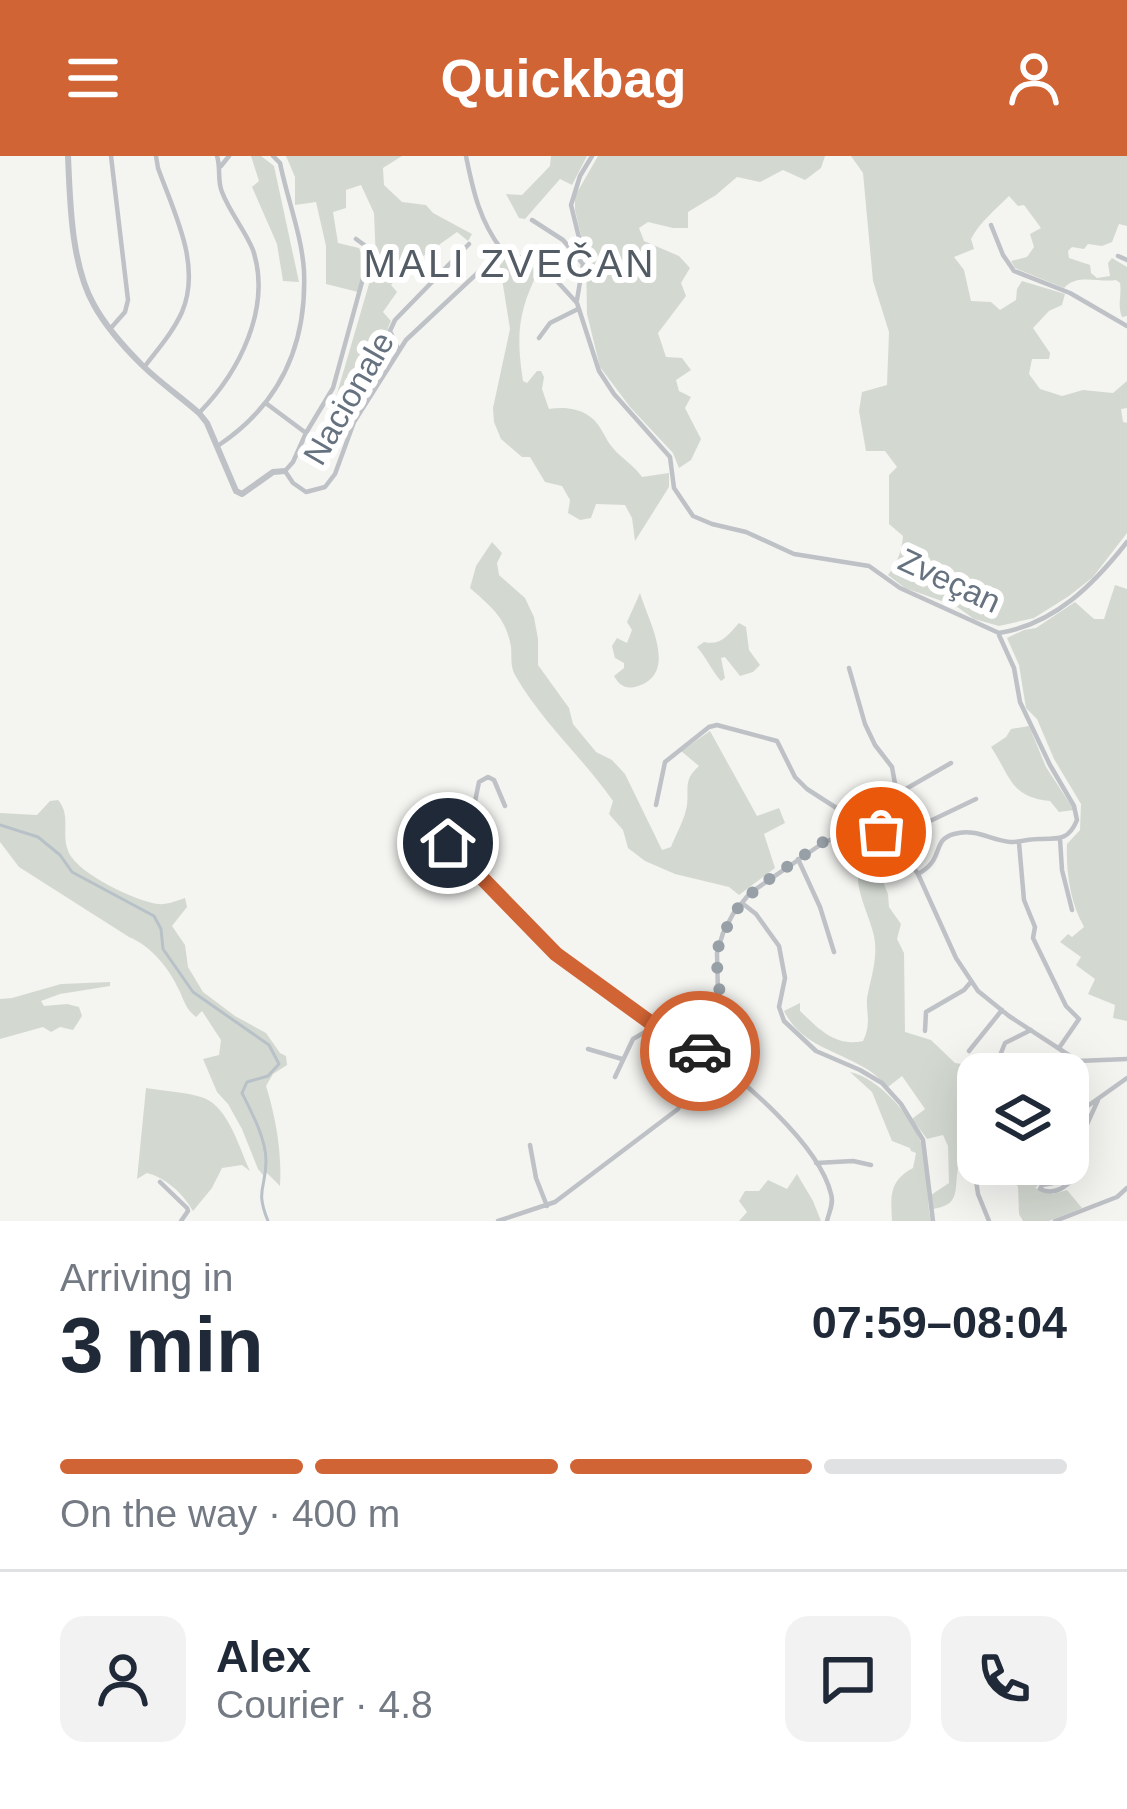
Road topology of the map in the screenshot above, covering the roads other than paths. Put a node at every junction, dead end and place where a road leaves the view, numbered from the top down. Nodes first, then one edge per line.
1 (68, 156) edge
2 (111, 156) edge
3 (156, 156) edge
4 (218, 156) edge
5 (229, 156) edge
6 (274, 156) edge
7 (466, 156) edge
8 (592, 156) edge
9 (220, 166) junction
10 (532, 220) dead end
11 (992, 225) dead end
12 (356, 239) dead end
13 (469, 244) dead end
14 (502, 250) junction
15 (1118, 256) dead end
16 (1127, 260) edge
17 (583, 264) junction
18 (578, 306) junction
19 (1127, 326) edge
20 (110, 329) junction
21 (539, 338) dead end
22 (399, 351) junction
23 (144, 367) junction
24 (266, 404) junction
25 (200, 413) junction
26 (306, 433) junction
27 (218, 446) junction
28 (285, 470) junction
29 (1127, 542) edge
30 (999, 633) junction
31 (849, 668) dead end
32 (950, 763) dead end
33 (897, 794) junction
34 (976, 799) dead end
35 (656, 805) dead end
36 (505, 806) dead end
37 (866, 826) junction
38 (905, 832) junction
39 (1060, 839) junction
40 (1019, 842) junction
41 (798, 860) junction
42 (909, 861) junction
43 (918, 874) junction
44 (742, 903) junction
45 (1072, 910) dead end
46 (834, 952) dead end
47 (971, 982) junction
48 (1002, 1010) junction
49 (657, 1025) junction
50 (1031, 1030) junction
51 (925, 1031) dead end
52 (701, 1048) junction
53 (1059, 1048) junction
54 (588, 1049) dead end
55 (969, 1051) dead end
56 (1001, 1053) edge
57 (698, 1057) junction
58 (622, 1059) junction
59 (1127, 1059) edge
60 (615, 1078) dead end
61 (1127, 1078) edge
62 (1098, 1100) junction
63 (1089, 1106) edge
64 (1089, 1120) edge
65 (530, 1145) dead end
66 (816, 1163) junction
67 (871, 1165) dead end
68 (160, 1182) dead end
69 (977, 1185) edge
70 (1042, 1185) edge
71 (1066, 1185) edge
72 (1127, 1188) edge
73 (547, 1206) junction
74 (182, 1221) edge
75 (498, 1221) edge
76 (827, 1221) edge
77 (933, 1221) edge
78 (989, 1221) edge
79 (1055, 1221) edge

1 - 20 street
2 - 20 street
3 - 23 street
4 - 9 street
5 - 9 street
6 - 24 street
7 - 14 street
8 - 17 street
9 - 25 street
10 - 17 street
11 - 19 street
12 - 26 street
13 - 22 street
14 - 18 street
14 - 22 street, Nacionale
15 - 16 street
17 - 18 street
18 - 21 street
18 - 30 street, Zveçan
20 - 23 street
22 - 28 street, Nacionale
23 - 25 street
24 - 26 street
24 - 27 street
25 - 27 street
26 - 28 street
27 - 28 street
29 - 30 street, Zveçan
30 - 39 street
31 - 33 street
32 - 33 street
33 - 38 street
34 - 38 street
35 - 37 street
36 - 49 street
37 - 41 street
37 - 42 street
38 - 42 street
39 - 40 street
39 - 45 street
40 - 43 street
40 - 53 street
41 - 44 street
41 - 46 street
42 - 43 street
43 - 47 street
44 - 52 street
44 - 77 street
47 - 48 street
47 - 51 street
48 - 50 street
48 - 55 street
49 - 57 street
49 - 58 street
50 - 53 street
50 - 56 street
52 - 57 street
52 - 66 street
53 - 59 street
54 - 58 street
57 - 73 street
58 - 60 street
61 - 62 street
62 - 63 street
62 - 64 street
65 - 73 street
66 - 67 street
66 - 76 street
68 - 74 street
69 - 78 street
70 - 71 street
72 - 79 street
73 - 75 street

